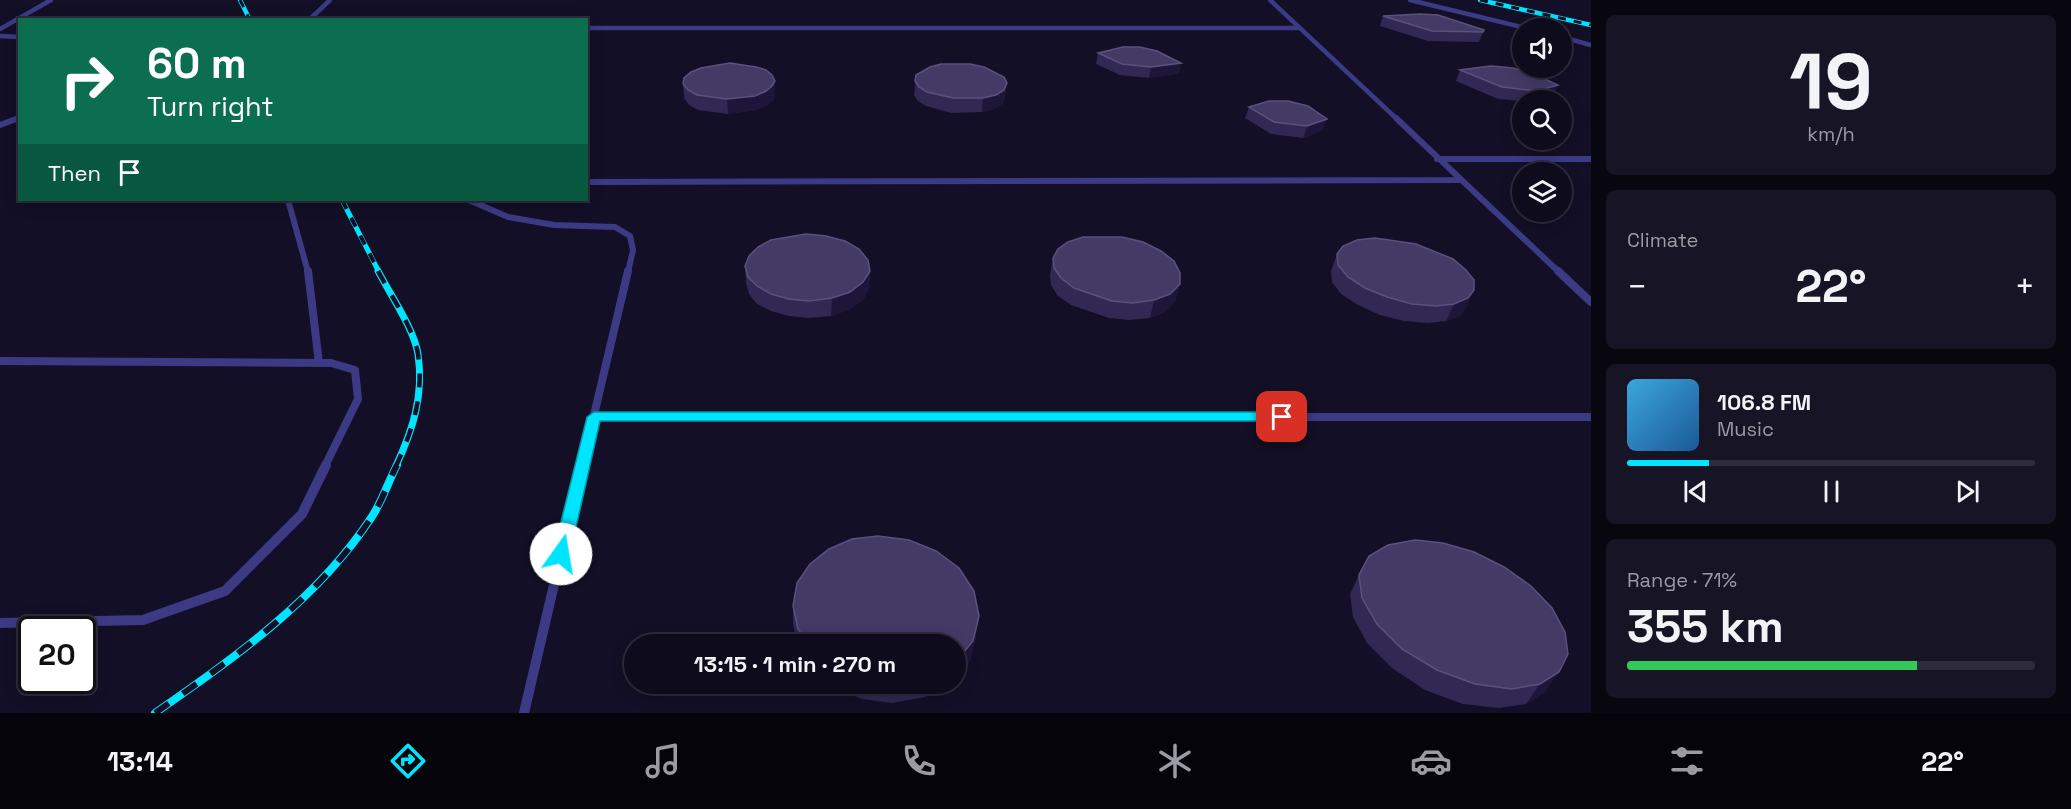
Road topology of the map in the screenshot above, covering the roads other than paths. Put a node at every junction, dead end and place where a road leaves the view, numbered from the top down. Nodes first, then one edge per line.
1 (51, 0) edge
2 (330, 0) edge
3 (1270, 0) edge
4 (1410, 0) edge
5 (20, 18) edge
6 (311, 18) edge
7 (18, 19) edge
8 (1512, 25) edge
9 (2, 28) edge
10 (588, 28) edge
11 (1300, 28) junction
12 (0, 36) edge
13 (18, 37) edge
14 (1572, 40) edge
15 (1591, 45) edge
16 (18, 119) edge
17 (0, 125) edge
18 (1437, 159) junction
19 (1591, 159) edge
20 (1459, 180) junction
21 (588, 182) edge
22 (288, 201) edge
23 (471, 201) edge
24 (1591, 302) edge
25 (0, 361) edge
26 (320, 363) junction
27 (594, 417) junction
28 (1591, 417) edge
29 (2, 626) edge
30 (524, 713) edge

1 - 5 lane
2 - 6 lane
3 - 11 lane
4 - 8 lane
7 - 9 lane
10 - 11 lane
11 - 18 lane
12 - 13 lane
14 - 15 lane
16 - 17 lane
18 - 19 lane
18 - 20 lane
20 - 21 lane
20 - 24 lane
22 - 26 lane
23 - 27 lane
25 - 26 lane
26 - 29 lane
27 - 28 lane
27 - 30 lane

